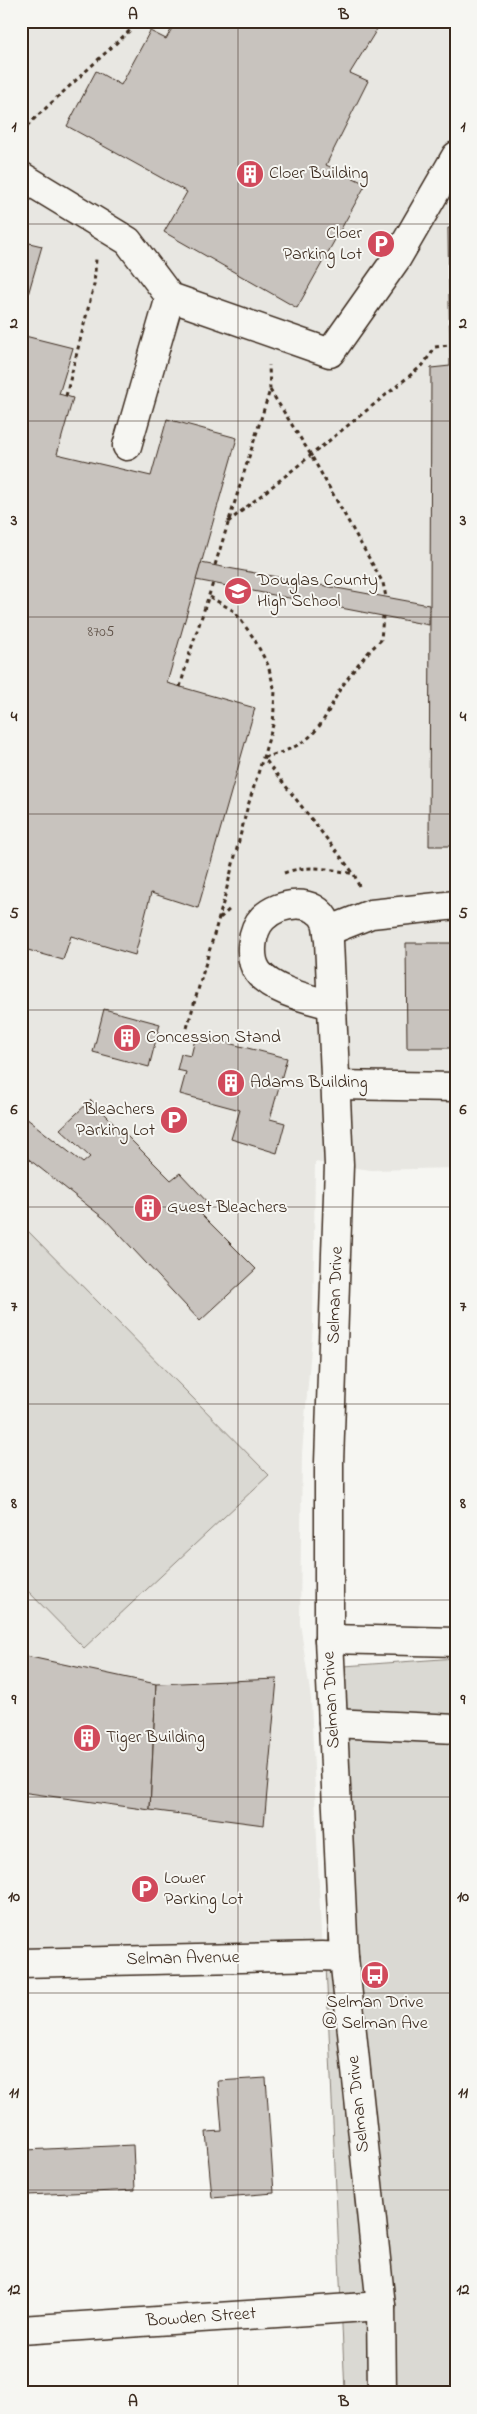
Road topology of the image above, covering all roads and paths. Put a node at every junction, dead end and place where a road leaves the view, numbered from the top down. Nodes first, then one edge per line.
1 (140, 21) edge
2 (21, 131) edge
3 (456, 156) edge
4 (21, 176) edge
5 (95, 256) dead end
6 (170, 297) junction
7 (449, 345) dead end
8 (269, 362) dead end
9 (270, 390) junction
10 (66, 396) dead end
11 (127, 446) dead end
12 (312, 455) junction
13 (228, 522) junction
14 (215, 565) dead end
15 (213, 583) dead end
16 (210, 597) junction
17 (386, 597) dead end
18 (383, 616) dead end
19 (180, 687) dead end
20 (264, 758) junction
21 (456, 905) edge
22 (371, 914) junction
23 (328, 931) junction
24 (331, 1006) junction
25 (187, 1028) dead end
26 (335, 1086) junction
27 (456, 1086) edge
28 (329, 1639) junction
29 (456, 1642) edge
30 (333, 1723) junction
31 (456, 1729) edge
32 (344, 1958) junction
33 (21, 1963) edge
34 (380, 2306) junction
35 (21, 2330) edge
36 (382, 2393) edge

1 - 2 path
3 - 6 street
4 - 6 street
5 - 10 path
6 - 11 street
7 - 12 path
8 - 9 path
9 - 12 path
9 - 13 path
12 - 13 path
12 - 17 path
13 - 14 path
15 - 16 path
16 - 19 path
16 - 20 path
18 - 20 path
20 - 22 path
20 - 25 path
21 - 22 street
22 - 23 street
23 - 24 street, Selman Drive
23 - 24 street, Selman Drive
24 - 26 street, Selman Drive
26 - 27 street
26 - 28 street, Selman Drive
28 - 29 street
28 - 30 street, Selman Drive
30 - 31 street
30 - 32 street, Selman Drive
32 - 33 street, Selman Avenue
32 - 34 street, Selman Drive
34 - 35 street, Bowden Street
34 - 36 street, Selman Drive

